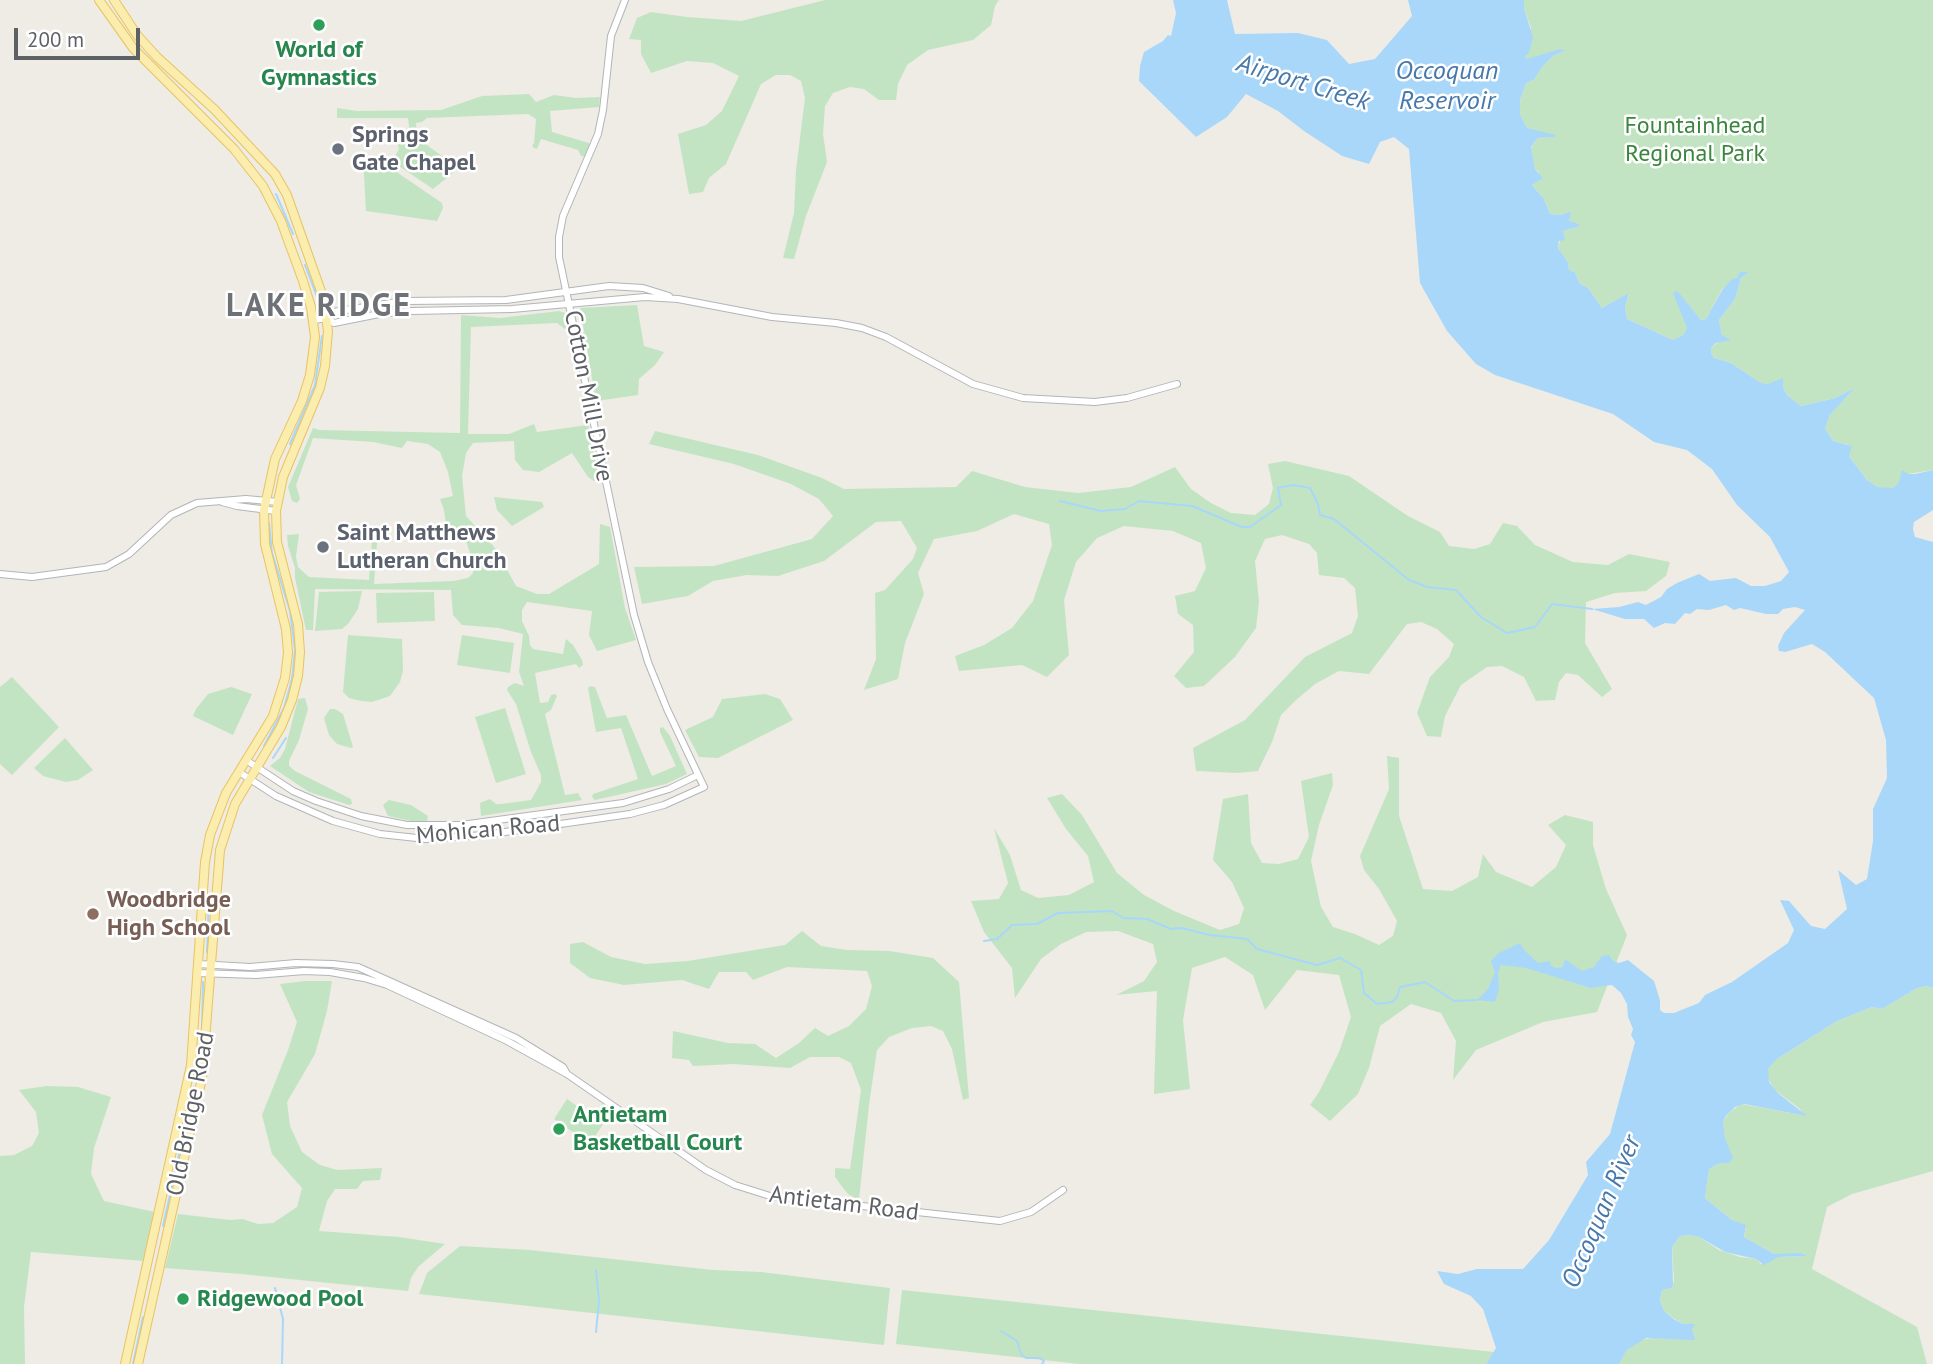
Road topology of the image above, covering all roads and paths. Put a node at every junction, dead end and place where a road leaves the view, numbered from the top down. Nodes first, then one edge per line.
1 (99, 0) edge
2 (114, 0) edge
3 (625, 0) edge
4 (277, 178) junction
5 (263, 186) junction
6 (567, 292) junction
7 (526, 298) junction
8 (678, 299) junction
9 (569, 303) junction
10 (527, 307) junction
11 (327, 318) junction
12 (314, 320) junction
13 (1177, 384) dead end
14 (265, 500) junction
15 (220, 501) junction
16 (277, 507) junction
17 (264, 510) junction
18 (0, 575) edge
19 (246, 760) junction
20 (256, 768) junction
21 (239, 772) junction
22 (698, 775) junction
23 (249, 779) junction
24 (704, 787) joint
25 (198, 968) junction
26 (212, 969) junction
27 (1063, 1190) dead end
28 (125, 1364) edge
29 (138, 1364) edge

1 - 5 main road, Old Bridge Road
2 - 4 main road, Old Bridge Road
3 - 6 street, Cotton Mill Drive
4 - 5 main road
4 - 11 main road, Old Bridge Road
5 - 12 main road, Old Bridge Road
6 - 7 street
6 - 8 street
6 - 9 street, Cotton Mill Drive
7 - 10 street
7 - 11 street
8 - 9 street
8 - 13 street
9 - 10 street
9 - 22 street, Cotton Mill Drive
10 - 11 street
11 - 12 street
11 - 16 main road, Old Bridge Road
12 - 14 main road, Old Bridge Road
14 - 15 street
14 - 16 street
14 - 17 main road, Old Bridge Road
15 - 17 street
15 - 18 street
16 - 17 street
16 - 20 main road, Old Bridge Road
17 - 19 main road, Old Bridge Road
19 - 20 street, Mohican Road
19 - 21 main road, Old Bridge Road
20 - 22 street, Mohican Road
20 - 23 main road, Old Bridge Road
21 - 23 street, Mohican Road
21 - 25 main road, Old Bridge Road
22 - 24 street, Cotton Mill Drive
23 - 24 street, Mohican Road
23 - 26 main road, Old Bridge Road
25 - 26 street, Antietam Road
25 - 28 main road, Old Bridge Road
26 - 27 street, Antietam Road
26 - 29 main road, Old Bridge Road

